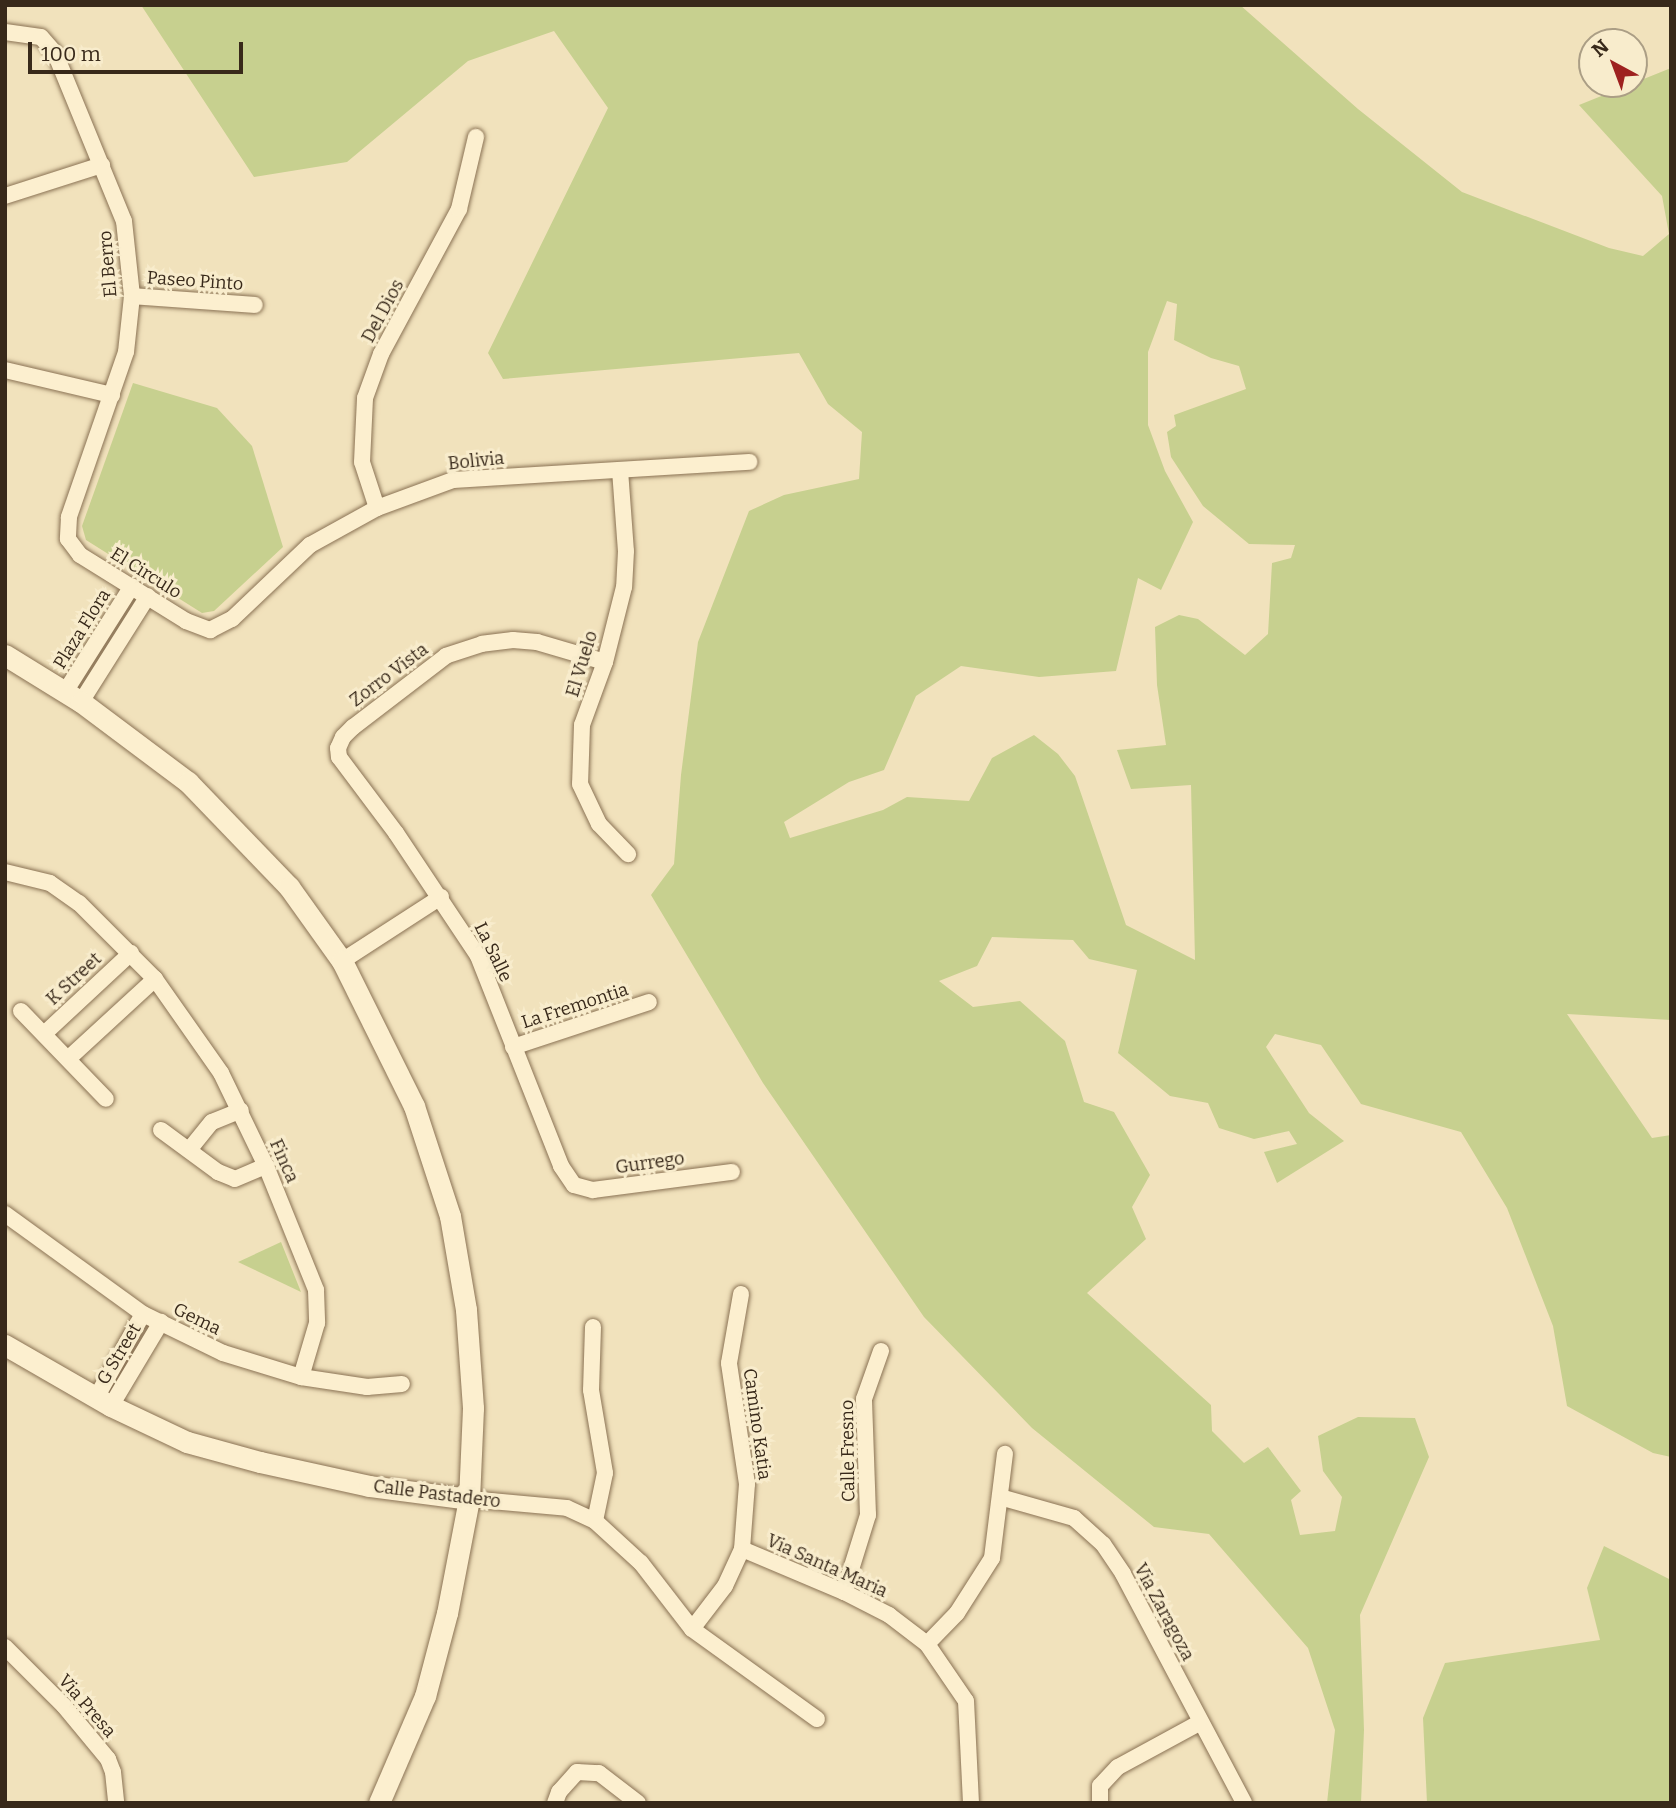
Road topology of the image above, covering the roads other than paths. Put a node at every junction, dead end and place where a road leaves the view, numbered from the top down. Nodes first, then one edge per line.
1 (5, 33) edge
2 (476, 137) dead end
3 (102, 165) junction
4 (5, 196) edge
5 (132, 296) junction
6 (255, 305) dead end
7 (5, 370) edge
8 (112, 396) junction
9 (748, 462) dead end
10 (620, 470) junction
11 (377, 508) junction
12 (68, 539) joint
13 (132, 586) junction
14 (148, 596) junction
15 (210, 630) joint
16 (5, 655) edge
17 (605, 662) junction
18 (73, 697) junction
19 (339, 757) joint
20 (628, 854) dead end
21 (5, 872) edge
22 (441, 897) junction
23 (131, 953) junction
24 (342, 961) junction
25 (155, 979) junction
26 (649, 1002) dead end
27 (21, 1011) dead end
28 (44, 1034) junction
29 (513, 1046) junction
30 (69, 1058) junction
31 (106, 1100) dead end
32 (241, 1110) junction
33 (161, 1130) dead end
34 (189, 1150) junction
35 (266, 1166) junction
36 (732, 1172) dead end
37 (574, 1185) joint
38 (5, 1214) edge
39 (741, 1294) dead end
40 (143, 1314) junction
41 (161, 1322) junction
42 (593, 1327) dead end
43 (5, 1345) edge
44 (881, 1351) dead end
45 (301, 1377) junction
46 (402, 1384) dead end
47 (104, 1402) junction
48 (1005, 1454) dead end
49 (1000, 1497) junction
50 (469, 1499) junction
51 (595, 1521) junction
52 (742, 1549) junction
53 (844, 1592) junction
54 (692, 1629) junction
55 (927, 1644) junction
56 (5, 1647) edge
57 (817, 1719) dead end
58 (1202, 1722) junction
59 (116, 1803) edge
60 (379, 1803) edge
61 (555, 1803) edge
62 (638, 1803) edge
63 (971, 1803) edge
64 (1100, 1803) edge
65 (1244, 1803) edge

1 - 3 street, El Berro
2 - 11 street, Del Dios
3 - 4 street
3 - 5 street, El Berro
5 - 6 street, Paseo Pinto
5 - 8 street, El Berro
7 - 8 street
8 - 12 street, El Berro
9 - 10 street, Bolivia
10 - 11 street, Bolivia
10 - 17 street, El Vuelo
11 - 15 street, Bolivia
12 - 13 street, El Circulo
13 - 14 street, El Circulo
13 - 18 street, Plaza Flora
14 - 15 street, El Circulo
14 - 18 street
16 - 18 street
17 - 19 street, Zorro Vista
17 - 20 street, El Vuelo
18 - 24 street
19 - 22 street, La Salle
21 - 23 street, Finca
22 - 24 street
22 - 29 street, La Salle
23 - 25 street, Finca
23 - 28 street, K Street
24 - 50 street
25 - 30 street
25 - 32 street, Finca
26 - 29 street, La Fremontia
27 - 28 street
28 - 30 street
29 - 37 street, La Salle
30 - 31 street
32 - 34 street
32 - 35 street, Finca
33 - 34 street
34 - 35 street
35 - 45 street, Finca
36 - 37 street, Gurrego
38 - 40 street, Gema
39 - 52 street, Camino Katia
40 - 41 street, Gema
40 - 47 street, G Street
41 - 45 street, Gema
41 - 47 street, G Street
42 - 51 street
43 - 47 street, Calle Pastadero
44 - 53 street, Calle Fresno
45 - 46 street, Gema
47 - 50 street, Calle Pastadero
48 - 49 street
49 - 55 street
49 - 58 street, Via Zaragoza
50 - 51 street, Calle Pastadero
50 - 60 street
51 - 54 street, Calle Pastadero
52 - 53 street, Via Santa Maria
52 - 54 street, Camino Katia
53 - 55 street, Via Santa Maria
54 - 57 street, Calle Pastadero
55 - 63 street, Via Santa Maria
56 - 59 street, Via Presa
58 - 64 street
58 - 65 street, Via Zaragoza
61 - 62 street

